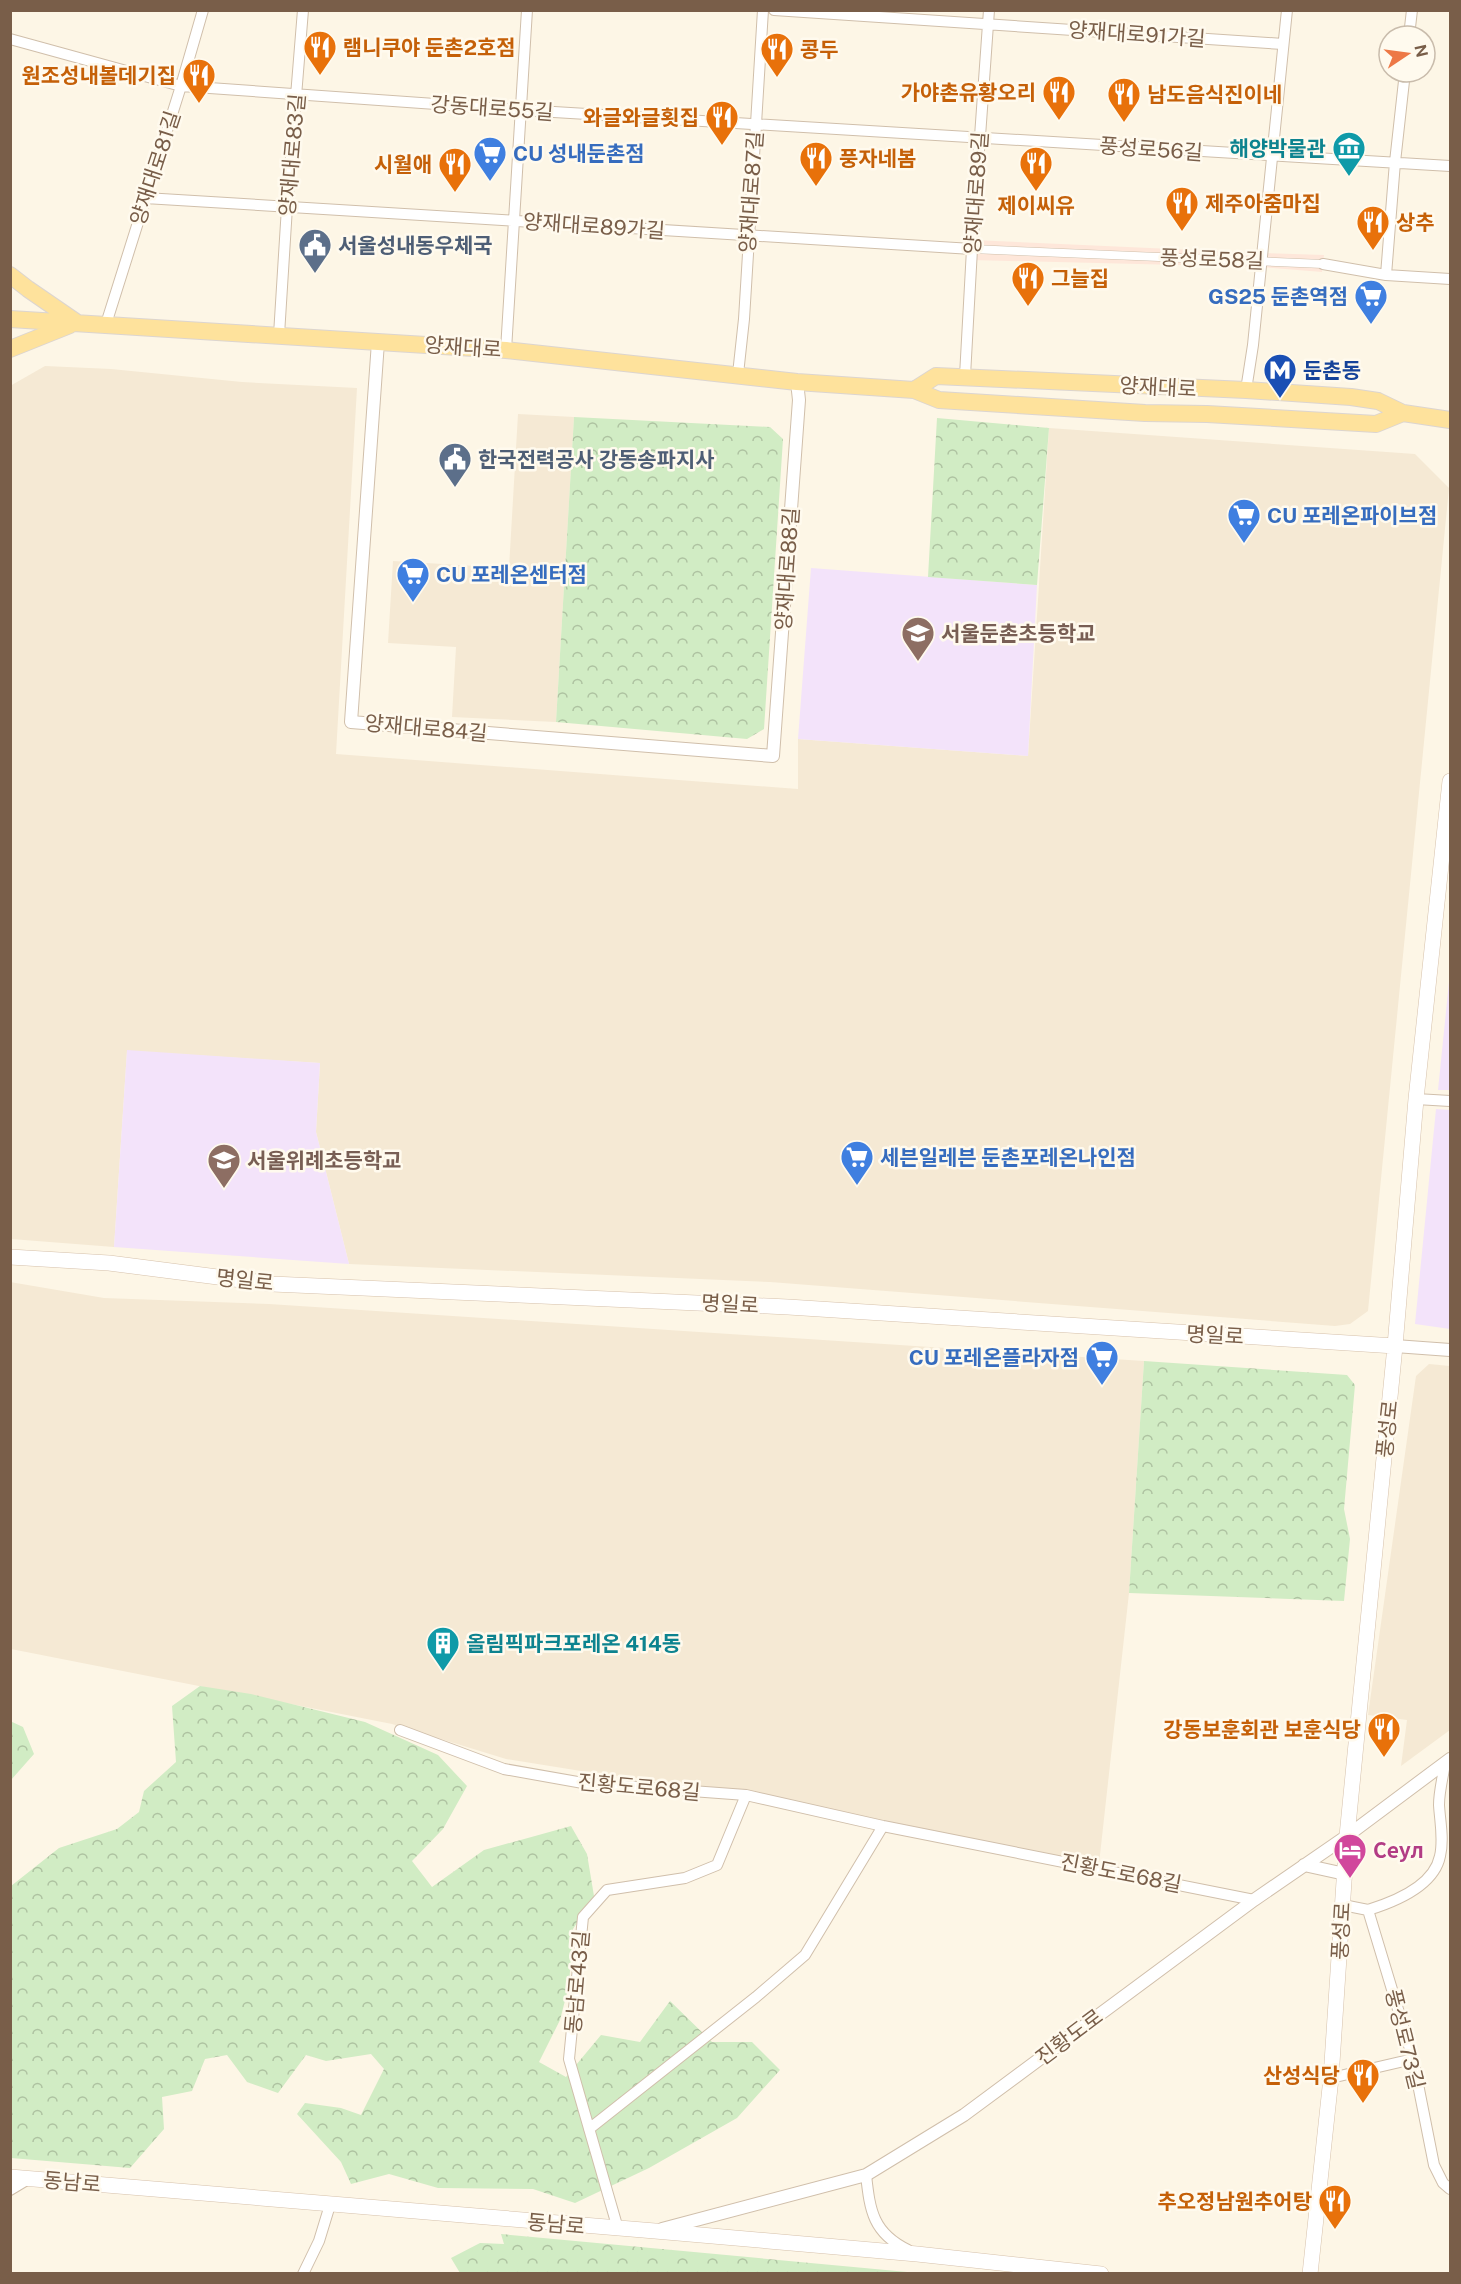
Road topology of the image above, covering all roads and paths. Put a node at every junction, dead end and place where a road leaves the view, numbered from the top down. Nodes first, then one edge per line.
1 (203, 10) edge
2 (303, 10) edge
3 (527, 10) edge
4 (763, 10) edge
5 (774, 10) edge
6 (989, 10) edge
7 (1287, 10) edge
8 (988, 24) junction
9 (10, 39) edge
10 (1283, 44) junction
11 (1404, 84) edge
12 (182, 86) junction
13 (297, 95) junction
14 (521, 110) junction
15 (756, 123) junction
16 (980, 138) junction
17 (1271, 156) junction
18 (1395, 162) junction
19 (1450, 166) edge
20 (145, 198) junction
21 (287, 207) junction
22 (514, 221) junction
23 (748, 235) junction
24 (972, 249) junction
25 (1260, 261) junction
26 (1323, 264) joint
27 (1386, 274) junction
28 (10, 275) edge
29 (1450, 279) edge
30 (10, 319) edge
31 (77, 322) junction
32 (106, 324) junction
33 (279, 335) junction
34 (378, 342) junction
35 (10, 349) edge
36 (506, 350) junction
37 (738, 374) junction
38 (965, 376) junction
39 (797, 382) junction
40 (914, 390) junction
41 (1246, 390) junction
42 (1403, 413) junction
43 (1450, 420) edge
44 (773, 756) joint
45 (1450, 782) edge
46 (1445, 879) edge
47 (1416, 1099) junction
48 (1450, 1101) edge
49 (10, 1257) edge
50 (1395, 1346) junction
51 (1450, 1350) edge
52 (400, 1730) dead end
53 (1448, 1761) edge
54 (746, 1795) junction
55 (883, 1826) junction
56 (1347, 1836) junction
57 (1304, 1865) junction
58 (1345, 1874) junction
59 (1254, 1900) junction
60 (1343, 1905) junction
61 (1368, 1910) junction
62 (1413, 2059) junction
63 (1331, 2078) junction
64 (589, 2129) junction
65 (866, 2175) junction
66 (10, 2177) edge
67 (30, 2178) junction
68 (1450, 2189) edge
69 (10, 2190) edge
70 (330, 2205) junction
71 (618, 2229) junction
72 (655, 2231) junction
73 (917, 2254) junction
74 (303, 2274) edge
75 (1101, 2274) edge
76 (1310, 2274) edge

1 - 12 street, 양재대로81길
2 - 13 street, 양재대로83길
3 - 14 street
4 - 15 street, 양재대로87길
5 - 8 street, 양재대로91가길
6 - 8 street, 양재대로89길
7 - 10 street
8 - 10 street, 양재대로91가길
8 - 16 street, 양재대로89길
9 - 12 street, 강동대로55길
10 - 17 street
11 - 18 street
12 - 13 street, 강동대로55길
12 - 20 street, 양재대로81길
13 - 14 street, 강동대로55길
13 - 21 street, 양재대로83길
14 - 15 street, 강동대로55길
14 - 22 street
15 - 16 street, 강동대로55길
15 - 23 street, 양재대로87길
16 - 17 street, 풍성로56길
16 - 24 street, 양재대로89길
17 - 18 street, 풍성로56길
17 - 25 street
18 - 19 street, 풍성로56길
18 - 27 street
20 - 21 street, 양재대로89가길
20 - 32 street, 양재대로81길
21 - 22 street, 양재대로89가길
21 - 33 street, 양재대로83길
22 - 23 street, 양재대로89가길
22 - 36 street
23 - 24 street, 양재대로89가길
23 - 37 street, 양재대로87길
24 - 25 street, 풍성로58길
24 - 38 street, 양재대로89길
25 - 26 street, 풍성로58길
25 - 41 street
26 - 27 street, 풍성로58길
27 - 29 street, 풍성로58길
28 - 31 main road
30 - 31 main road, 양재대로
31 - 32 main road, 양재대로
31 - 35 main road
32 - 33 main road, 양재대로
33 - 34 main road, 양재대로
34 - 36 main road, 양재대로
34 - 44 street, 양재대로84길
36 - 37 main road, 양재대로
37 - 39 main road, 양재대로
38 - 40 main road, 양재대로
38 - 41 main road, 양재대로
39 - 40 main road, 양재대로
39 - 44 street, 양재대로88길
40 - 42 main road, 양재대로
41 - 42 main road, 양재대로
42 - 43 main road, 양재대로
45 - 46 main road, 풍성로
46 - 47 main road, 풍성로
47 - 48 street
47 - 50 main road, 풍성로
49 - 50 main road, 명일로
50 - 51 street, 명일로
50 - 56 main road, 풍성로
52 - 54 street, 진황도로68길
53 - 56 street, 진황도로
53 - 61 street, 진황도로
54 - 55 street, 진황도로68길
54 - 64 street, 동남로43길
55 - 59 street, 진황도로68길
55 - 64 street
56 - 57 street, 진황도로
56 - 58 main road, 풍성로
57 - 58 street
57 - 59 street, 진황도로
58 - 60 main road, 풍성로
59 - 65 street, 진황도로
60 - 61 street
60 - 63 main road, 풍성로
61 - 62 street, 풍성로73길
62 - 63 street
62 - 68 street, 풍성로73길
63 - 76 main road, 풍성로
64 - 71 street, 동남로43길
65 - 72 street, 진황도로
65 - 73 street
66 - 67 main road, 동남로
67 - 69 street
67 - 70 main road, 동남로
70 - 71 main road, 동남로
70 - 74 street
71 - 72 main road, 동남로
72 - 73 main road, 동남로
73 - 75 main road, 동남로

